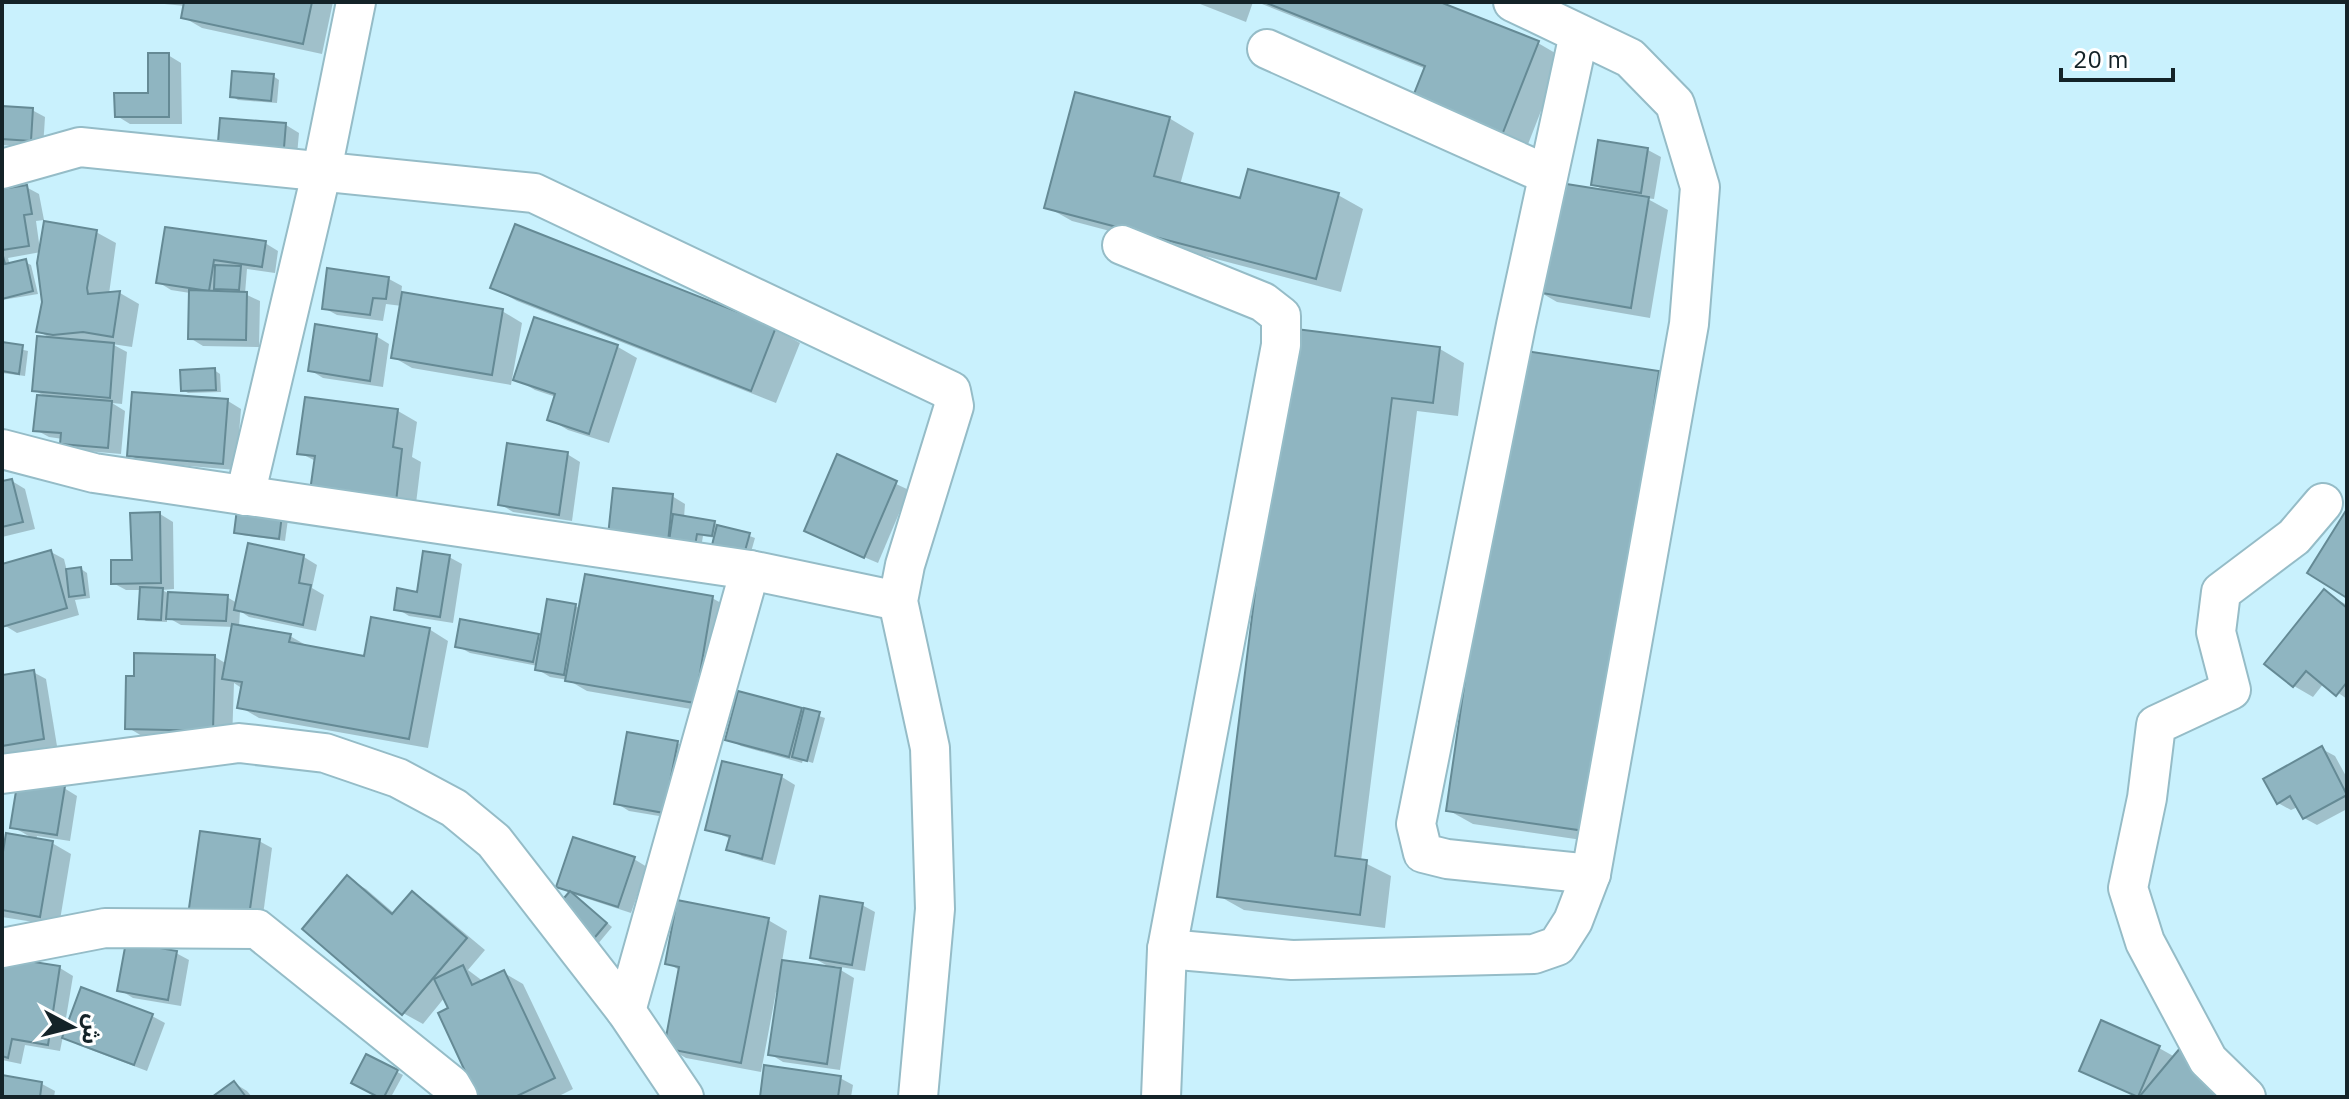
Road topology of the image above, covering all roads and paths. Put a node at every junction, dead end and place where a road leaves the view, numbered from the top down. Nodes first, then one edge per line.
1 (356, 2) edge
2 (1513, 2) edge
3 (1579, 34) junction
4 (1267, 49) dead end
5 (2, 169) edge
6 (322, 170) junction
7 (1548, 175) junction
8 (1122, 245) dead end
9 (2, 449) edge
10 (245, 496) junction
11 (2323, 503) dead end
12 (750, 570) junction
13 (898, 601) junction
14 (2, 774) edge
15 (1591, 874) junction
16 (2, 948) edge
17 (1167, 949) junction
18 (626, 1011) junction
19 (458, 1097) edge
20 (684, 1097) edge
21 (918, 1097) edge
22 (1161, 1097) edge
23 (2246, 1097) edge

1 - 6 street
2 - 3 street
3 - 7 street
3 - 15 street
4 - 7 street
5 - 6 street
6 - 10 street
6 - 13 street
7 - 15 street
8 - 17 street
9 - 10 street
10 - 12 street
11 - 23 street
12 - 13 street
12 - 18 street
13 - 21 street
14 - 18 street
15 - 17 street
16 - 19 street
17 - 22 street
18 - 20 street

